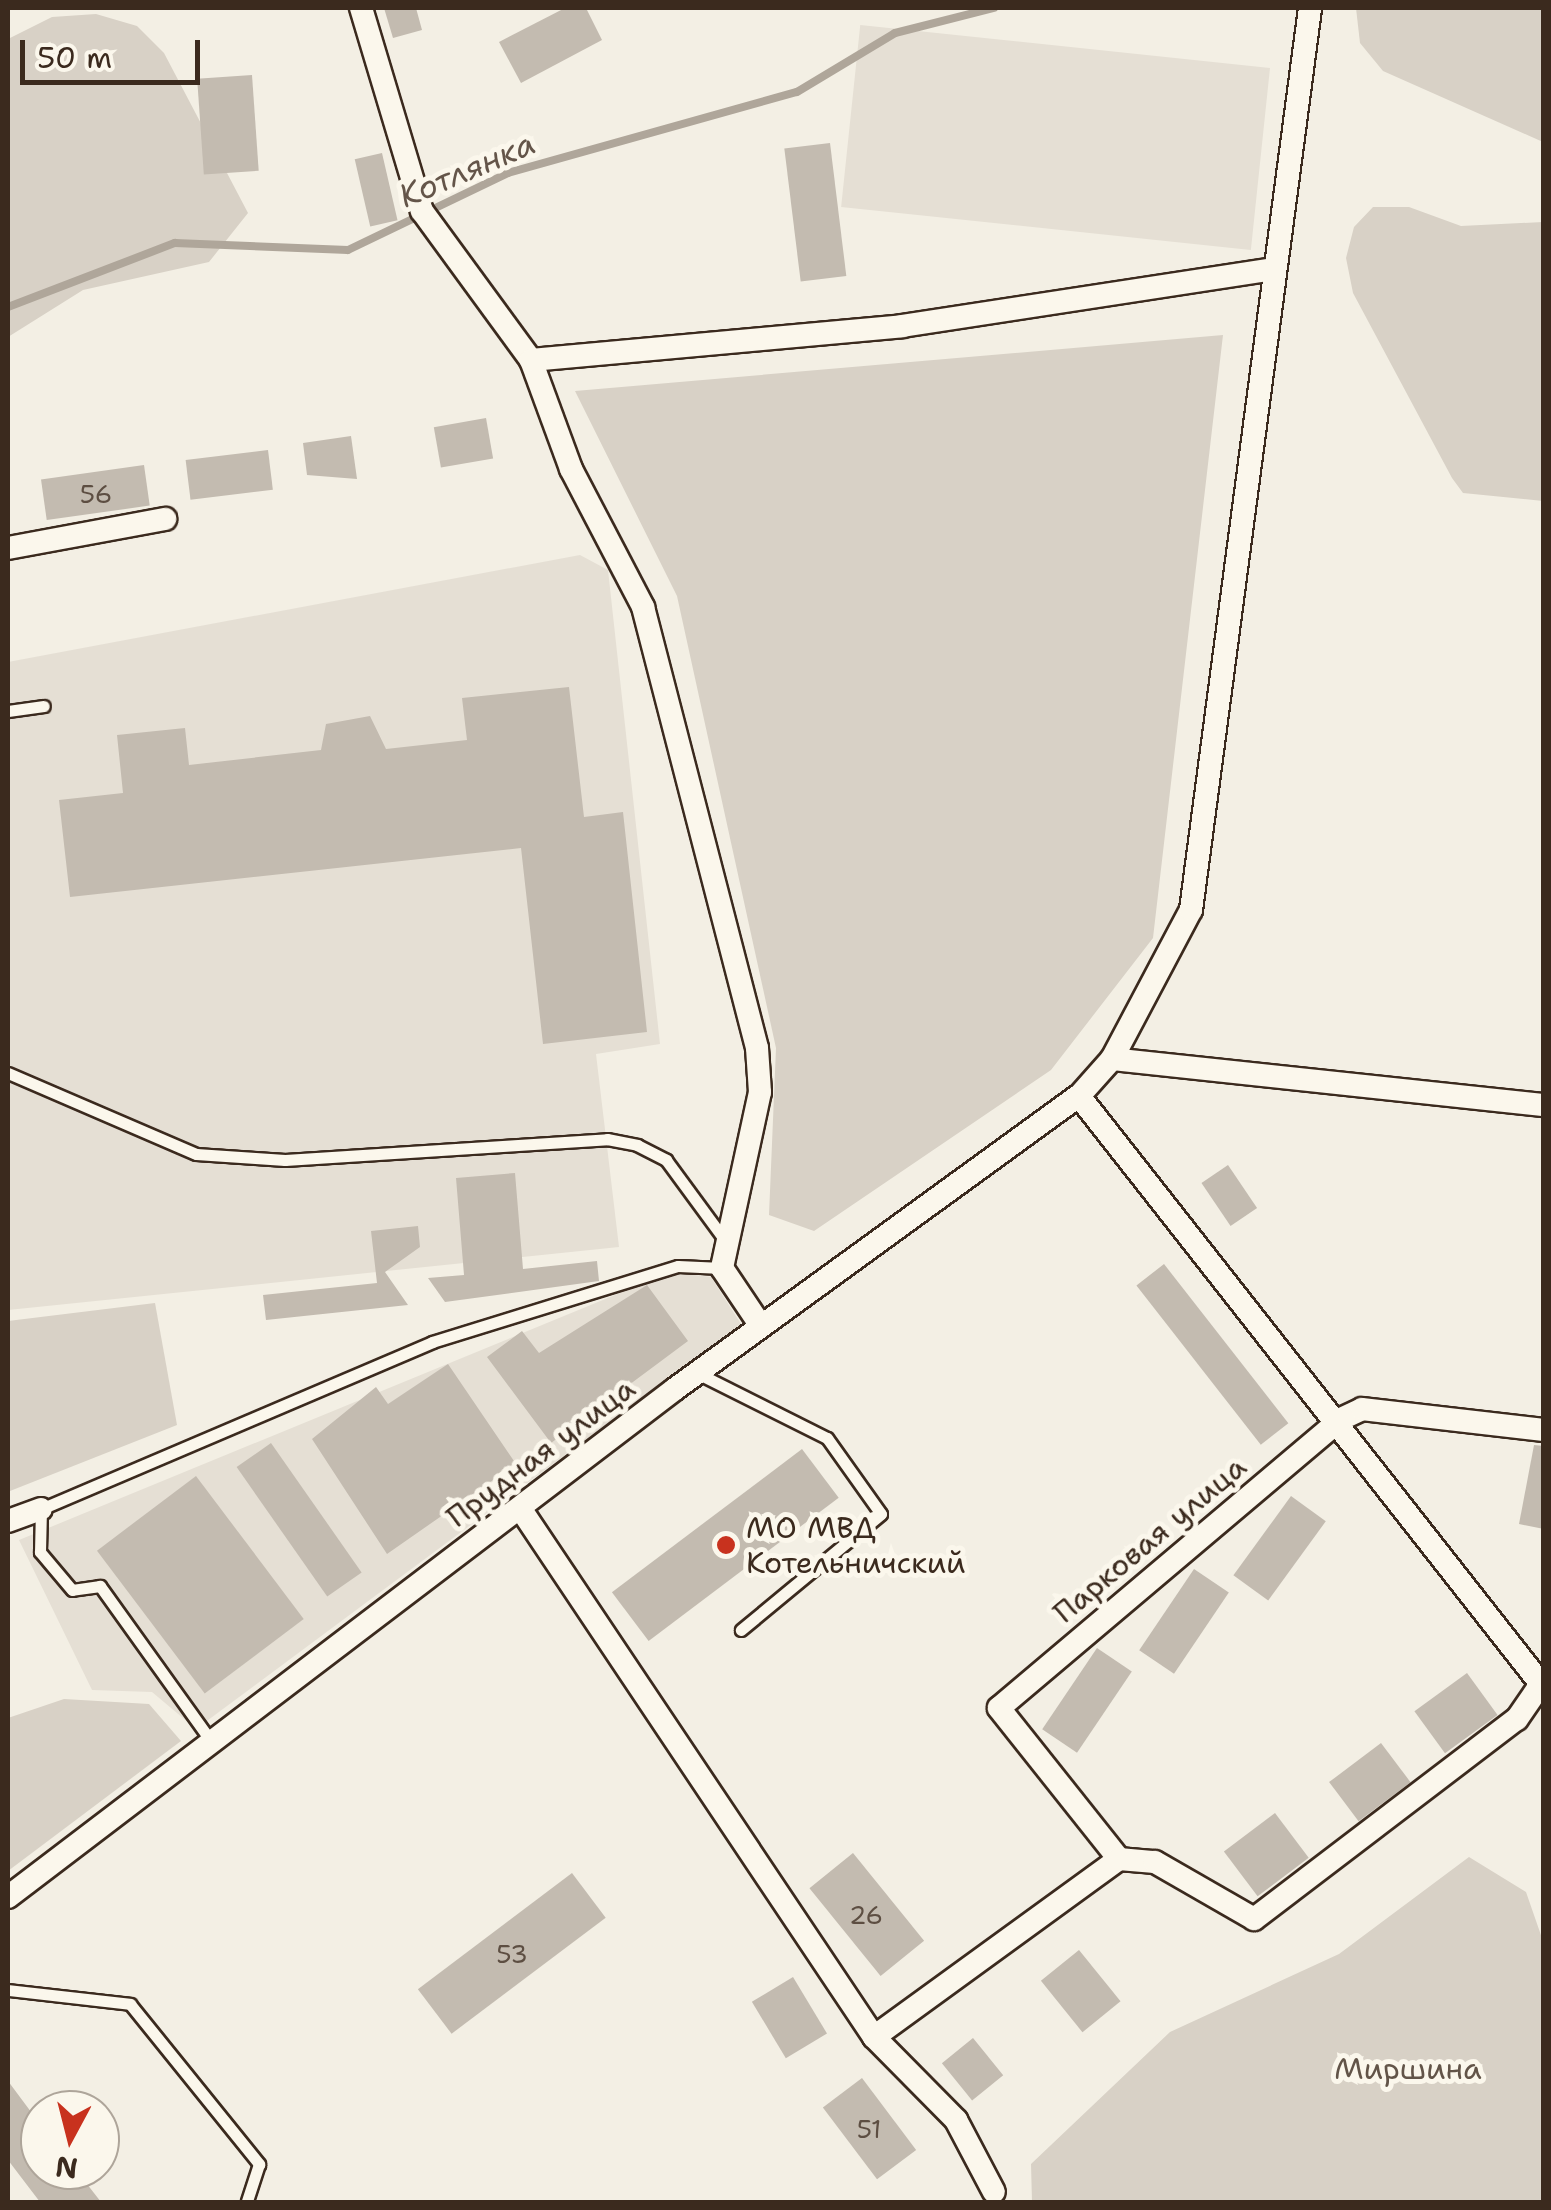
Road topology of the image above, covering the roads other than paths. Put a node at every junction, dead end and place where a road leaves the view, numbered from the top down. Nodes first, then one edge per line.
1 (361, 8) edge
2 (1310, 8) edge
3 (1274, 269) junction
4 (531, 360) junction
5 (165, 519) dead end
6 (8, 548) edge
7 (44, 706) dead end
8 (8, 711) edge
9 (1112, 1058) junction
10 (8, 1072) edge
11 (1079, 1096) junction
12 (1544, 1105) edge
13 (726, 1243) junction
14 (722, 1268) junction
15 (761, 1326) junction
16 (697, 1373) junction
17 (1341, 1418) junction
18 (1544, 1430) edge
19 (520, 1508) junction
20 (41, 1509) junction
21 (8, 1521) edge
22 (741, 1630) dead end
23 (211, 1742) junction
24 (1120, 1860) junction
25 (8, 1898) edge
26 (8, 1990) edge
27 (874, 2037) junction
28 (994, 2192) dead end
29 (246, 2202) edge

1 - 4 street
2 - 3 street, Прудная улица
3 - 4 street
3 - 9 street, Прудная улица
4 - 13 street
5 - 6 street
7 - 8 lane
9 - 11 street, Прудная улица
9 - 12 street
10 - 13 lane
11 - 15 street, Прудная улица
11 - 17 street
13 - 14 street
14 - 15 street
14 - 20 lane
15 - 16 street, Прудная улица
16 - 19 street, Прудная улица
16 - 22 lane
17 - 18 street
17 - 24 street, Парковая улица
17 - 24 street
19 - 23 street, Прудная улица
19 - 27 street
20 - 21 street
20 - 23 lane
23 - 25 street, Прудная улица
24 - 27 street
26 - 29 lane
27 - 28 street

